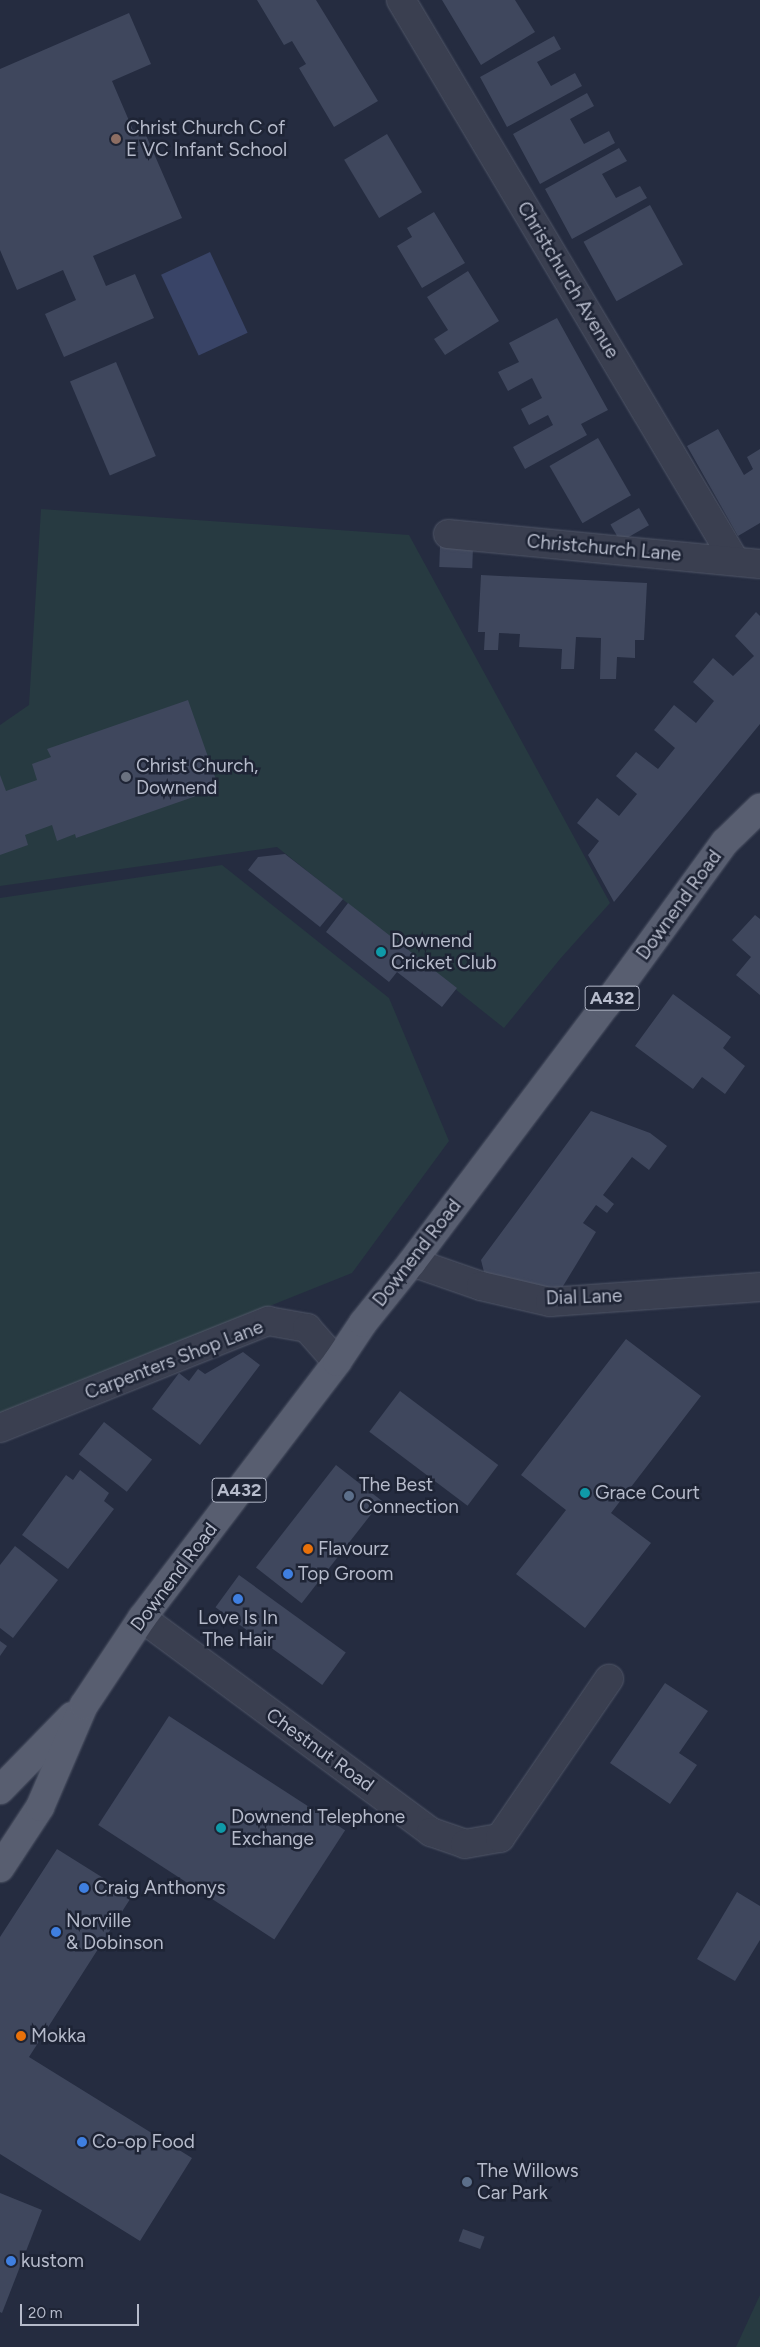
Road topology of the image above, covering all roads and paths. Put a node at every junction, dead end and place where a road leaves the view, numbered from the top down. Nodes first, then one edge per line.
1 (401, 0) edge
2 (448, 534) dead end
3 (747, 562) edge
4 (760, 808) edge
5 (412, 1262) junction
6 (760, 1287) edge
7 (337, 1362) junction
8 (0, 1428) edge
9 (142, 1618) junction
10 (609, 1679) dead end
11 (84, 1705) junction
12 (0, 1790) edge
13 (0, 1868) edge

1 - 3 street, Christchurch Avenue
2 - 3 street, Christchurch Lane
4 - 5 main road, Downend Road / A432
5 - 6 street, Dial Lane
5 - 7 main road, Downend Road / A432
7 - 8 street, Carpenters Shop Lane
7 - 9 main road, Downend Road / A432
9 - 10 street, Chestnut Road
9 - 11 main road, Downend Road / A432
11 - 12 main road, Downend Road / A432
11 - 13 main road, Downend Road / A432

